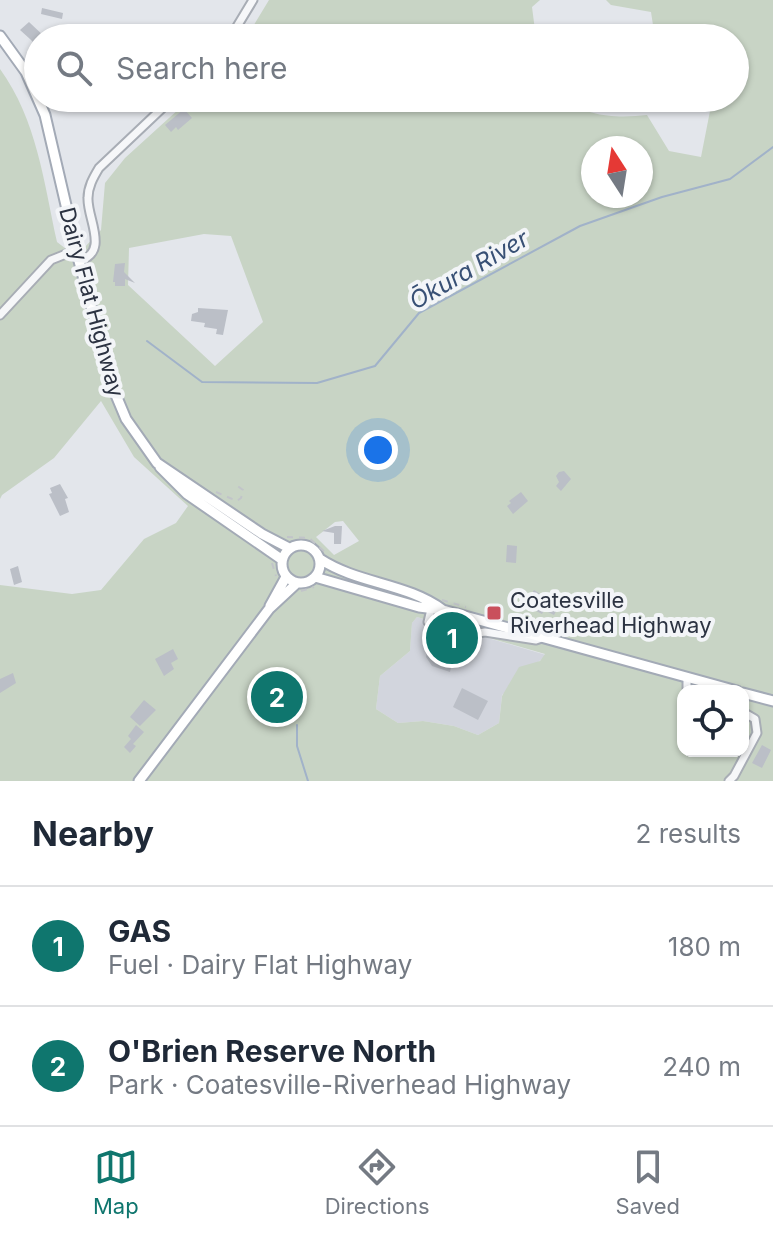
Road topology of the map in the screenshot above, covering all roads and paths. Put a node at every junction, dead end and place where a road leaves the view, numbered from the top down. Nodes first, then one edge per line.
1 (253, 0) edge
2 (238, 24) edge
3 (0, 36) edge
4 (24, 69) edge
5 (44, 112) edge
6 (158, 112) edge
7 (76, 250) junction
8 (79, 261) junction
9 (0, 315) edge
10 (157, 463) junction
11 (235, 484) dead end
12 (209, 497) junction
13 (280, 537) dead end
14 (289, 548) junction
15 (324, 557) junction
16 (281, 559) junction
17 (286, 577) junction
18 (315, 582) junction
19 (297, 583) junction
20 (431, 596) dead end
21 (292, 597) dead end
22 (269, 609) junction
23 (431, 609) junction
24 (443, 610) junction
25 (465, 616) junction
26 (477, 619) junction
27 (461, 631) junction
28 (544, 637) junction
29 (687, 677) junction
30 (687, 685) edge
31 (716, 685) edge
32 (749, 695) edge
33 (773, 701) edge
34 (749, 716) edge
35 (749, 748) edge
36 (744, 757) edge
37 (139, 781) edge
38 (729, 781) edge

1 - 2 street
3 - 4 main road, Dairy Flat Highway
5 - 7 main road, Dairy Flat Highway
6 - 8 street
7 - 8 main road, Dairy Flat Highway
7 - 9 street
8 - 10 main road, Dairy Flat Highway
10 - 12 main road, Dairy Flat Highway
10 - 16 main road
11 - 12 path
12 - 14 main road, Dairy Flat Highway
13 - 15 path
14 - 15 main road
14 - 16 main road
15 - 18 main road
15 - 24 main road
16 - 17 main road
17 - 19 main road
17 - 22 main road
18 - 19 main road
18 - 21 path
18 - 23 main road
19 - 22 main road
20 - 26 path
22 - 37 main road
23 - 24 main road
23 - 27 street
24 - 25 main road
25 - 26 main road
25 - 27 street
26 - 28 main road
27 - 28 street
28 - 29 main road
29 - 30 street
29 - 31 main road
32 - 33 main road
34 - 35 street
36 - 38 street

